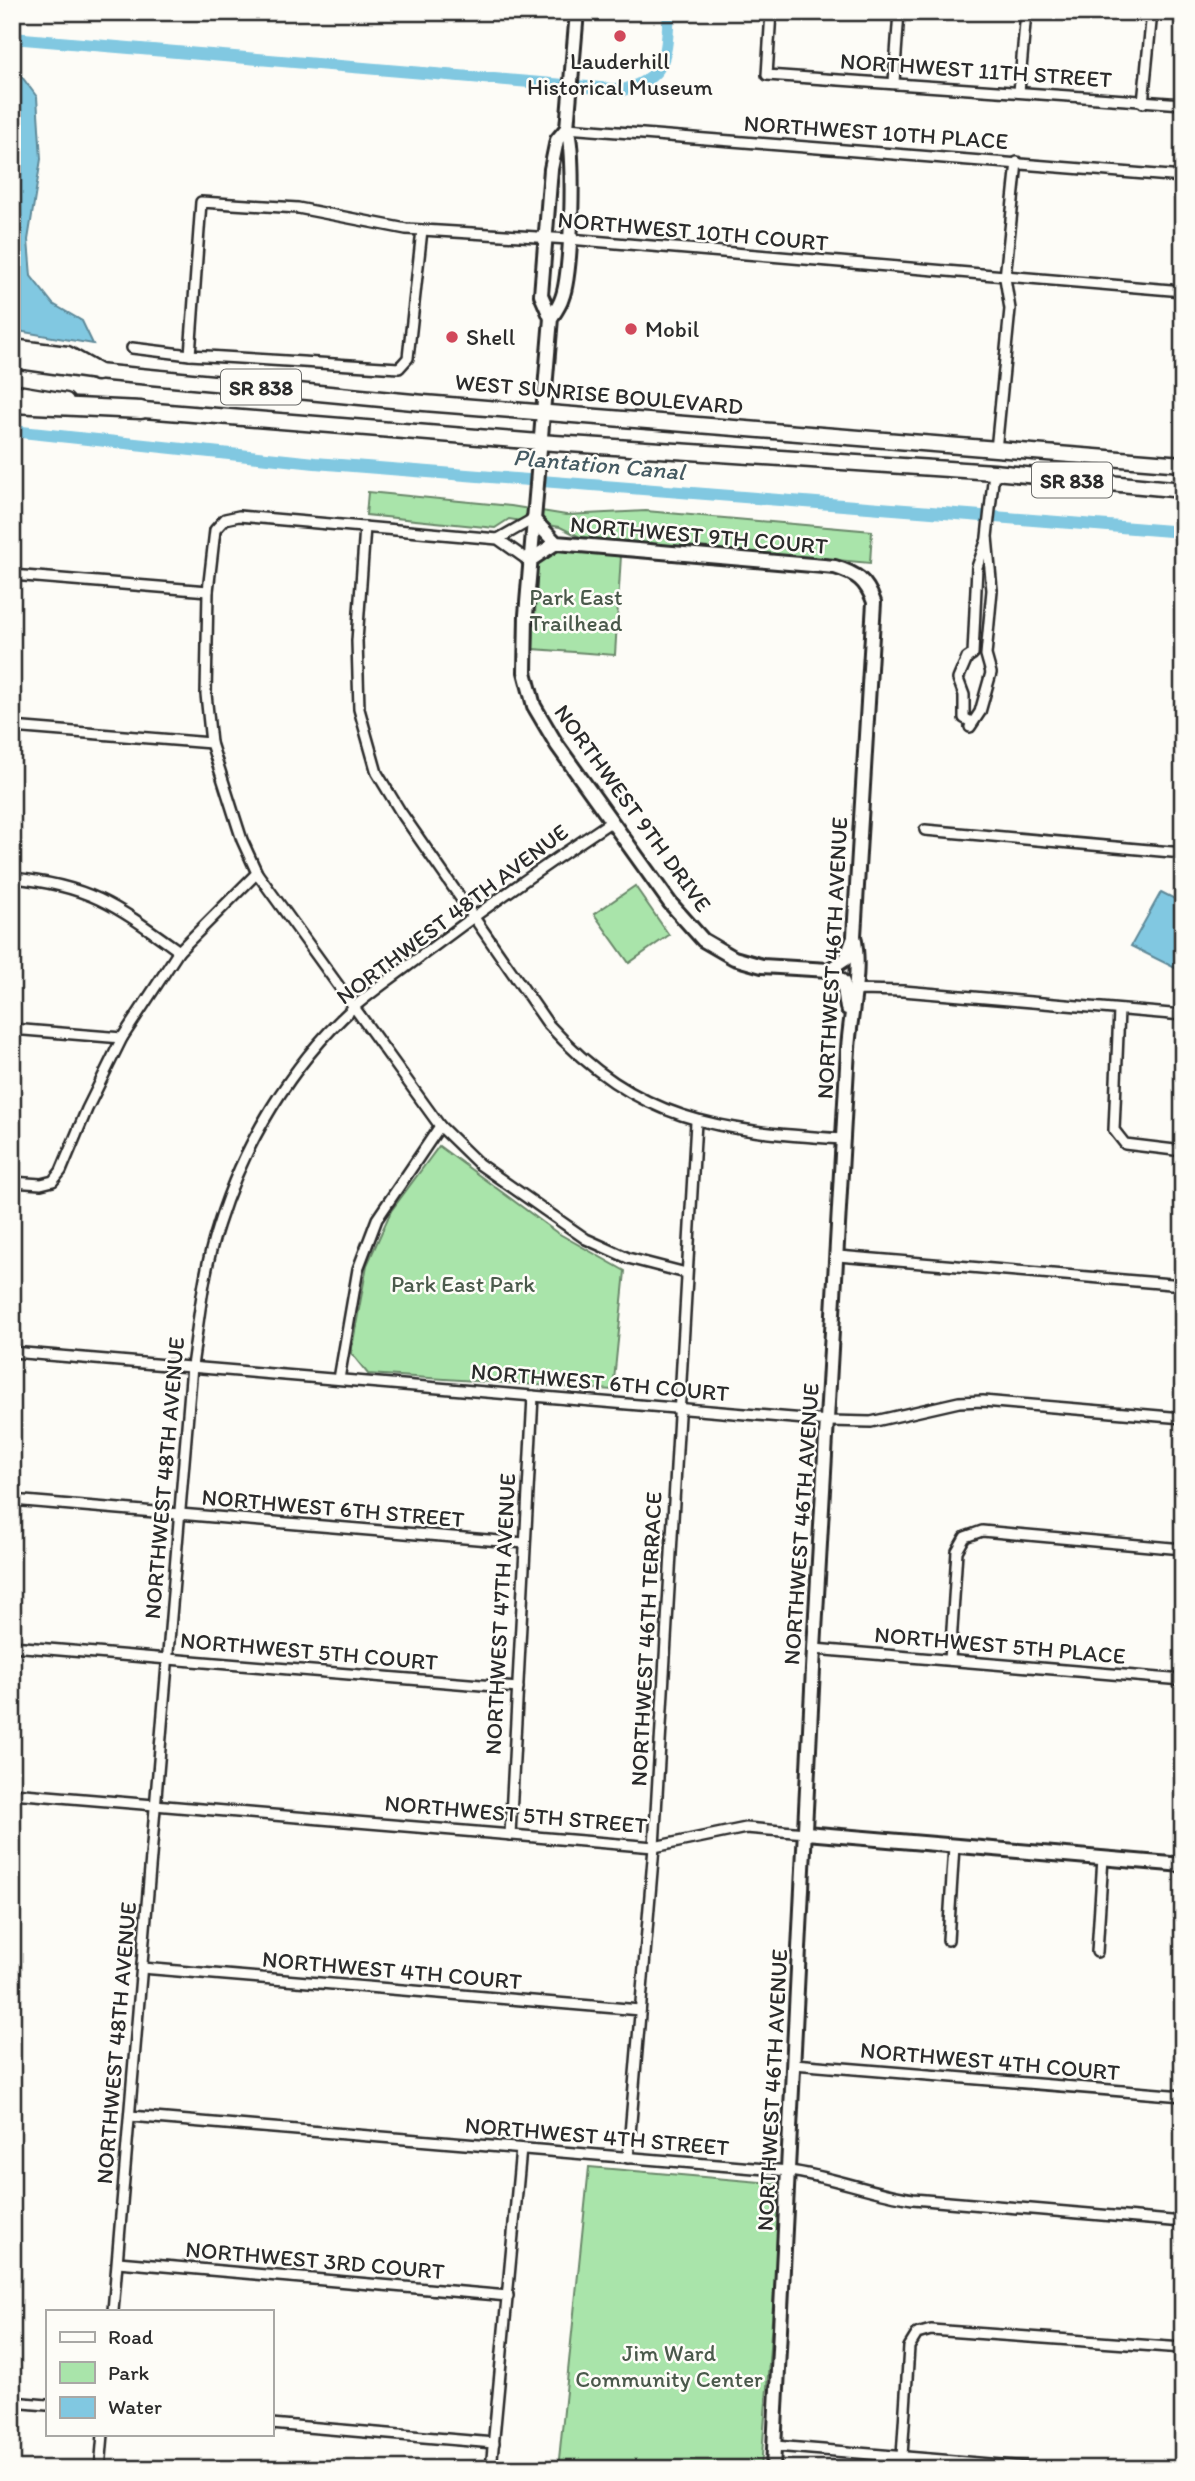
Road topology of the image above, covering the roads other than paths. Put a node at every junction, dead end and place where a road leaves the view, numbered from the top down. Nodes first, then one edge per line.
1 (577, 12) edge
2 (771, 12) edge
3 (900, 12) edge
4 (1026, 12) edge
5 (1152, 12) edge
6 (894, 82) junction
7 (1019, 92) junction
8 (1143, 103) junction
9 (1183, 104) edge
10 (567, 128) junction
11 (1017, 162) junction
12 (1183, 177) edge
13 (422, 230) junction
14 (545, 238) junction
15 (569, 239) junction
16 (1005, 278) junction
17 (1183, 291) edge
18 (551, 318) junction
19 (12, 348) edge
20 (132, 348) dead end
21 (190, 355) junction
22 (12, 360) edge
23 (97, 372) junction
24 (12, 392) edge
25 (12, 404) edge
26 (141, 410) junction
27 (544, 412) junction
28 (539, 442) junction
29 (996, 450) junction
30 (1019, 452) junction
31 (1183, 464) edge
32 (961, 470) junction
33 (994, 472) junction
34 (1183, 490) edge
35 (533, 517) junction
36 (365, 527) junction
37 (987, 537) junction
38 (498, 539) junction
39 (556, 543) junction
40 (529, 561) junction
41 (12, 575) edge
42 (867, 584) joint
43 (208, 591) junction
44 (964, 695) junction
45 (984, 698) junction
46 (12, 727) edge
47 (211, 743) junction
48 (612, 821) junction
49 (925, 830) dead end
50 (1183, 853) edge
51 (257, 873) junction
52 (12, 878) edge
53 (474, 916) junction
54 (854, 936) junction
55 (179, 951) junction
56 (856, 968) junction
57 (829, 970) junction
58 (877, 990) junction
59 (850, 996) junction
60 (354, 1007) junction
61 (1119, 1010) junction
62 (1183, 1015) edge
63 (12, 1028) edge
64 (122, 1038) junction
65 (696, 1122) junction
66 (440, 1126) junction
67 (844, 1139) junction
68 (1183, 1151) edge
69 (12, 1182) edge
70 (838, 1256) junction
71 (686, 1273) junction
72 (1183, 1285) edge
73 (12, 1352) edge
74 (192, 1366) junction
75 (339, 1379) junction
76 (533, 1396) junction
77 (678, 1408) junction
78 (1183, 1418) edge
79 (829, 1421) junction
80 (12, 1500) edge
81 (180, 1514) junction
82 (525, 1544) junction
83 (1183, 1549) edge
84 (12, 1646) edge
85 (814, 1649) junction
86 (167, 1658) junction
87 (950, 1661) junction
88 (1183, 1680) edge
89 (518, 1688) junction
90 (12, 1793) edge
91 (156, 1805) junction
92 (806, 1833) junction
93 (510, 1835) junction
94 (954, 1846) junction
95 (654, 1847) junction
96 (1103, 1858) junction
97 (1183, 1865) edge
98 (948, 1940) dead end
99 (1097, 1952) dead end
100 (142, 1968) junction
101 (640, 2010) junction
102 (794, 2064) junction
103 (1183, 2096) edge
104 (130, 2116) junction
105 (521, 2149) junction
106 (628, 2158) junction
107 (789, 2171) junction
108 (1183, 2222) edge
109 (118, 2262) junction
110 (508, 2296) junction
111 (113, 2310) edge
112 (1183, 2347) edge
113 (12, 2402) edge
114 (46, 2405) edge
115 (273, 2424) edge
116 (103, 2436) edge
117 (494, 2443) junction
118 (775, 2445) junction
119 (902, 2456) junction
120 (100, 2469) edge
121 (491, 2469) edge
122 (774, 2469) edge
123 (1051, 2469) edge

1 - 10 street
2 - 6 street, NORTHWEST 11TH STREET
3 - 6 street
4 - 7 street
5 - 8 street
6 - 7 street, NORTHWEST 11TH STREET
7 - 8 street, NORTHWEST 11TH STREET
8 - 9 street, NORTHWEST 11TH STREET
10 - 11 street, NORTHWEST 10TH PLACE
10 - 14 street
10 - 15 street
11 - 12 street, NORTHWEST 10TH PLACE
11 - 16 street
13 - 14 street, NORTHWEST 10TH COURT
13 - 21 street
13 - 21 street, NORTHWEST 10TH COURT
14 - 15 street, NORTHWEST 10TH COURT
14 - 18 street
15 - 16 street, NORTHWEST 10TH COURT
15 - 18 street
16 - 17 street, NORTHWEST 10TH COURT
16 - 29 street
18 - 27 street
19 - 23 highway
20 - 21 street
22 - 23 main road, WEST SUNRISE BOULEVARD / SR 838
23 - 27 main road, WEST SUNRISE BOULEVARD / SR 838
24 - 26 main road, SR 838
25 - 26 highway
26 - 28 main road, SR 838
27 - 28 street
27 - 29 main road, WEST SUNRISE BOULEVARD / SR 838
28 - 32 main road, SR 838
28 - 35 street, NORTHWEST 9TH DRIVE
29 - 30 main road, WEST SUNRISE BOULEVARD / SR 838
29 - 32 main road
30 - 31 main road, WEST SUNRISE BOULEVARD / SR 838
30 - 33 main road
32 - 33 main road, SR 838
33 - 34 main road, SR 838
33 - 37 street
35 - 38 street
35 - 39 street, NORTHWEST 9TH COURT
35 - 40 street, NORTHWEST 9TH DRIVE
36 - 38 street
36 - 43 street
36 - 53 street
37 - 44 street
37 - 45 street
38 - 40 street
39 - 40 street
39 - 42 street, NORTHWEST 9TH COURT
40 - 48 street, NORTHWEST 9TH DRIVE
41 - 43 street
42 - 54 street, NORTHWEST 46TH AVENUE
43 - 47 street
44 - 45 street
44 - 45 street
46 - 47 street
47 - 51 street
48 - 53 street, NORTHWEST 48TH AVENUE
48 - 57 street, NORTHWEST 9TH DRIVE
49 - 50 street
51 - 55 street
51 - 60 street
52 - 55 street
53 - 60 street, NORTHWEST 48TH AVENUE
53 - 65 street
54 - 56 street, NORTHWEST 46TH AVENUE
54 - 57 street
55 - 64 street
56 - 58 street
56 - 59 street, NORTHWEST 46TH AVENUE
57 - 59 street
58 - 59 street
58 - 61 street
59 - 67 street, NORTHWEST 46TH AVENUE
60 - 66 street
60 - 74 street, NORTHWEST 48TH AVENUE
61 - 62 street
61 - 68 street
63 - 64 street
64 - 69 street
65 - 67 street
65 - 71 street, NORTHWEST 46TH TERRACE
66 - 71 street
66 - 75 street
67 - 70 street, NORTHWEST 46TH AVENUE
70 - 72 street
70 - 79 street, NORTHWEST 46TH AVENUE
71 - 77 street, NORTHWEST 46TH TERRACE
73 - 74 street, NORTHWEST 6TH COURT
74 - 75 street, NORTHWEST 6TH COURT
74 - 81 street, NORTHWEST 48TH AVENUE
75 - 76 street, NORTHWEST 6TH COURT
76 - 77 street, NORTHWEST 6TH COURT
76 - 82 street, NORTHWEST 47TH AVENUE
77 - 79 street, NORTHWEST 6TH COURT
77 - 95 street, NORTHWEST 46TH TERRACE
78 - 79 street, NORTHWEST 6TH COURT
79 - 85 street, NORTHWEST 46TH AVENUE
80 - 81 street, NORTHWEST 6TH STREET
81 - 82 street, NORTHWEST 6TH STREET
81 - 86 street, NORTHWEST 48TH AVENUE
82 - 89 street, NORTHWEST 47TH AVENUE
83 - 87 street
84 - 86 street, NORTHWEST 5TH COURT
85 - 87 street, NORTHWEST 5TH PLACE
85 - 92 street, NORTHWEST 46TH AVENUE
86 - 89 street, NORTHWEST 5TH COURT
86 - 91 street, NORTHWEST 48TH AVENUE
87 - 88 street, NORTHWEST 5TH PLACE
89 - 93 street, NORTHWEST 47TH AVENUE
90 - 91 street, NORTHWEST 5TH STREET
91 - 93 street, NORTHWEST 5TH STREET
91 - 100 street, NORTHWEST 48TH AVENUE
92 - 94 street, NORTHWEST 5TH STREET
92 - 95 street, NORTHWEST 5TH STREET
92 - 102 street, NORTHWEST 46TH AVENUE
93 - 95 street, NORTHWEST 5TH STREET
94 - 96 street, NORTHWEST 5TH STREET
94 - 98 street
95 - 101 street, NORTHWEST 46TH TERRACE
96 - 97 street, NORTHWEST 5TH STREET
96 - 99 street
100 - 101 street, NORTHWEST 4TH COURT
100 - 104 street, NORTHWEST 48TH AVENUE
101 - 106 street, NORTHWEST 46TH TERRACE
102 - 103 street, NORTHWEST 4TH COURT
102 - 107 street, NORTHWEST 46TH AVENUE
104 - 105 street, NORTHWEST 4TH STREET
104 - 109 street, NORTHWEST 48TH AVENUE
105 - 106 street, NORTHWEST 4TH STREET
105 - 110 street
106 - 107 street, NORTHWEST 4TH STREET
107 - 108 street, NORTHWEST 4TH STREET
107 - 118 street, NORTHWEST 46TH AVENUE
109 - 110 street, NORTHWEST 3RD COURT
109 - 111 street, NORTHWEST 48TH AVENUE
110 - 117 street
112 - 119 street
113 - 114 street
115 - 117 street
116 - 120 street
117 - 121 street
118 - 119 street
118 - 122 street, NORTHWEST 46TH AVENUE
119 - 123 street

